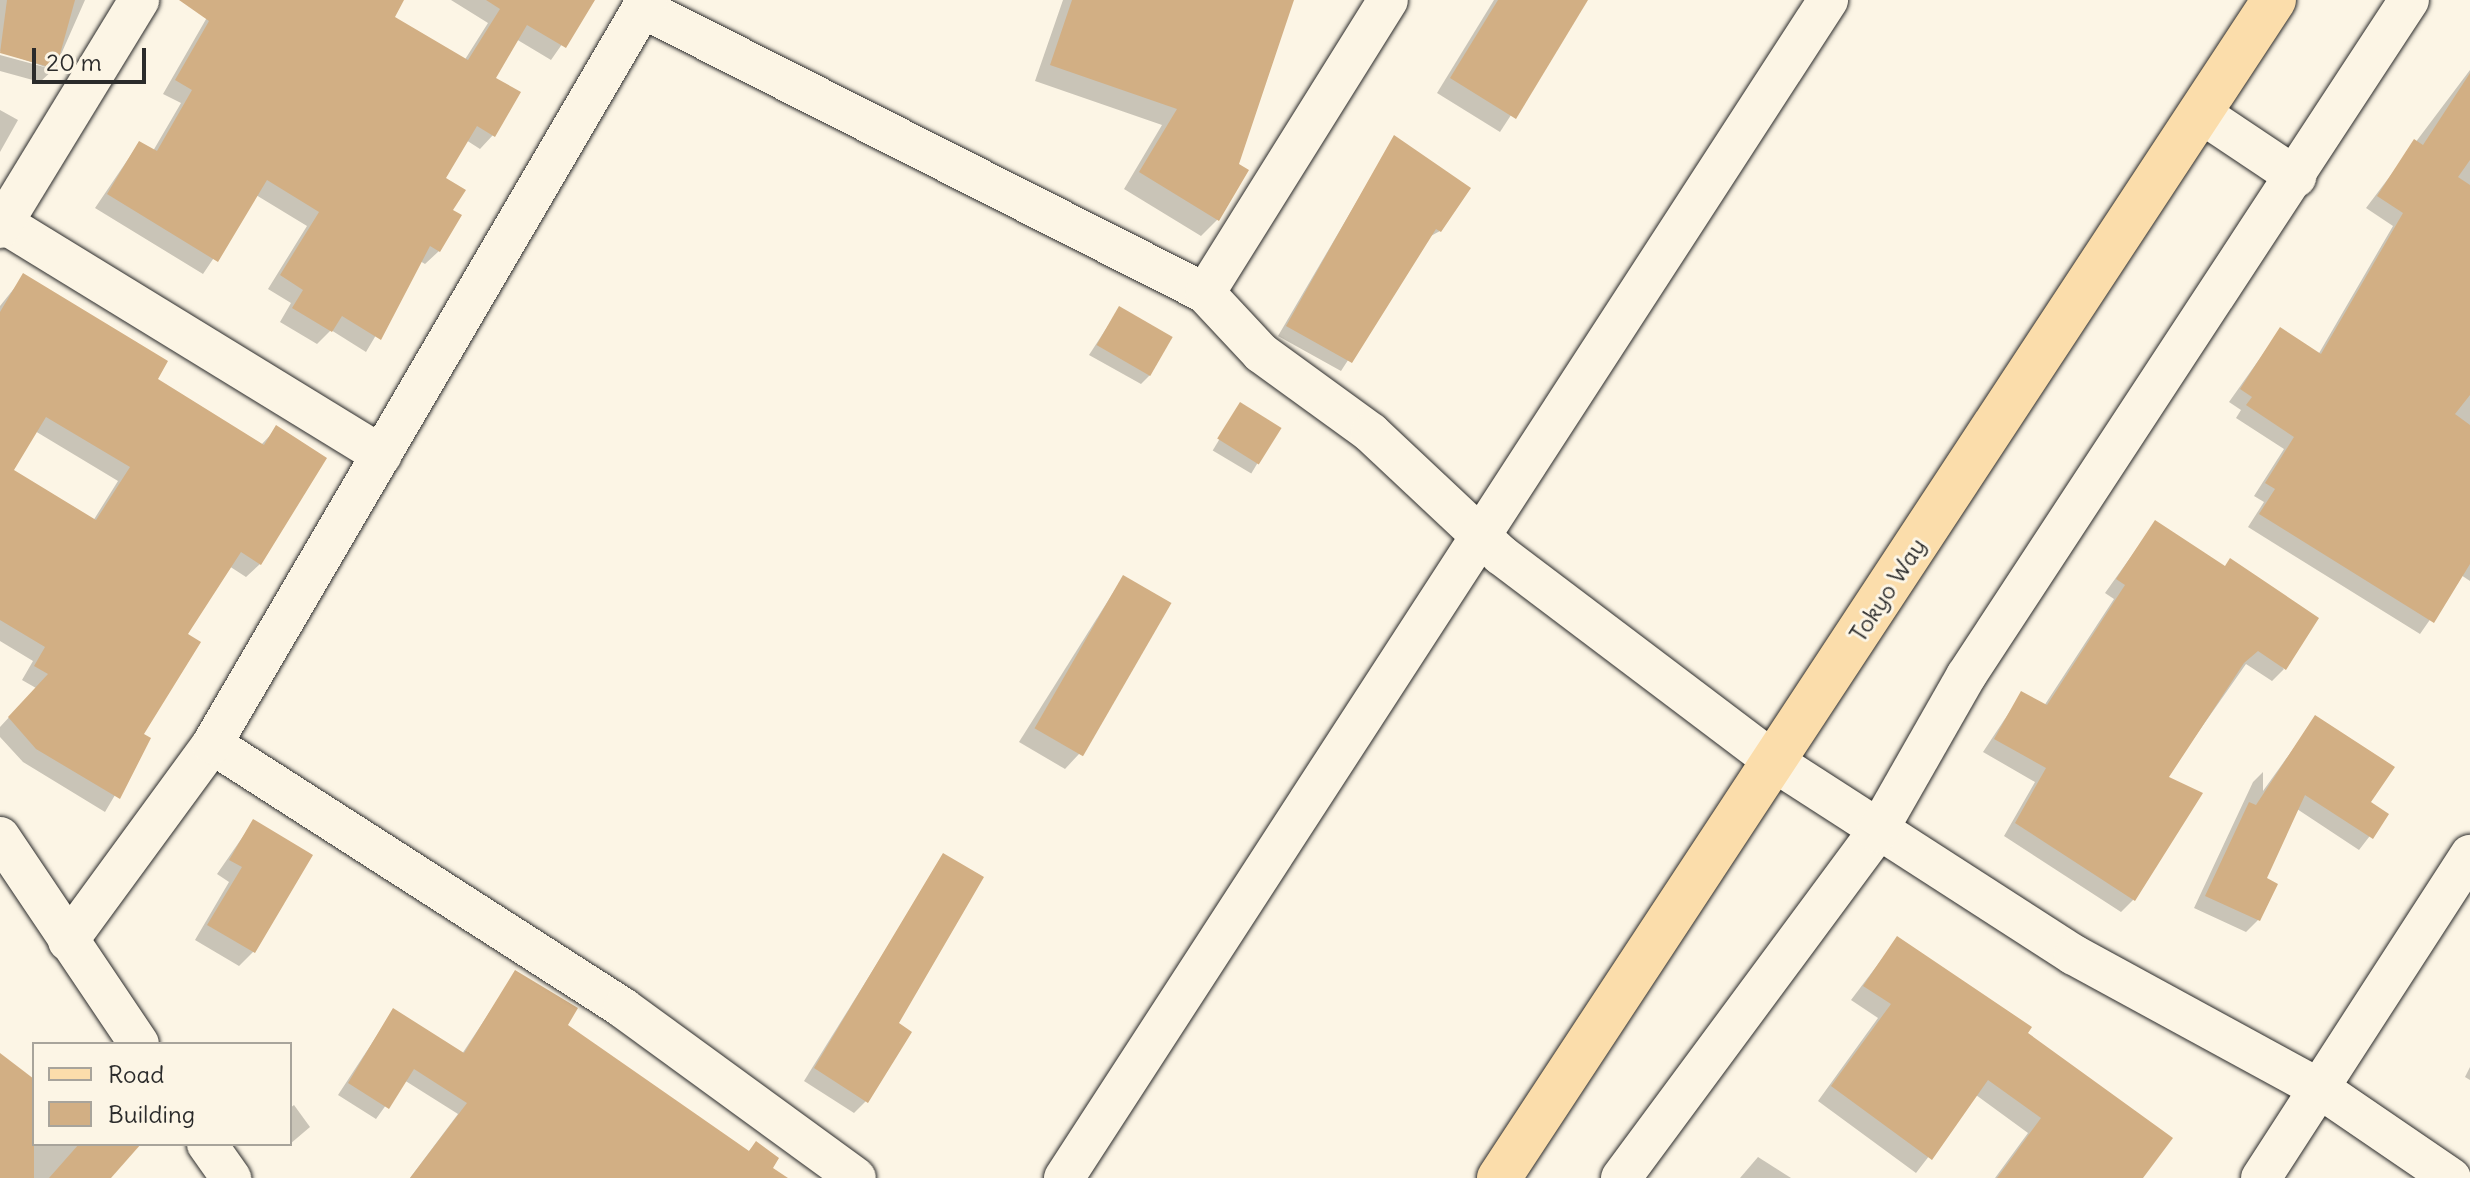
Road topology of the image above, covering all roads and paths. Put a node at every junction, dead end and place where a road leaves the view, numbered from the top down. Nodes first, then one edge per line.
1 (139, 0) edge
2 (1388, 0) edge
3 (1828, 0) edge
4 (2274, 0) edge
5 (2409, 0) edge
6 (644, 4) edge
7 (2199, 112) junction
8 (2296, 177) junction
9 (1, 225) edge
10 (1205, 293) junction
11 (382, 455) junction
12 (1480, 538) junction
13 (212, 744) junction
14 (1776, 763) junction
15 (1877, 832) junction
16 (0, 837) edge
17 (2470, 855) edge
18 (68, 941) junction
19 (138, 1042) edge
20 (2322, 1090) junction
21 (208, 1146) edge
22 (231, 1178) edge
23 (856, 1178) edge
24 (1064, 1178) edge
25 (1499, 1178) edge
26 (1621, 1178) edge
27 (2261, 1178) edge
28 (2451, 1178) edge

1 - 9 street
2 - 10 street
3 - 12 street
4 - 7 main road, Tokyo Way
5 - 8 street
6 - 10 street
6 - 11 street
7 - 8 street
7 - 14 main road, Tokyo Way
8 - 15 street
9 - 11 street
10 - 12 street
11 - 13 street
12 - 14 street
12 - 24 street
13 - 18 street
13 - 23 street
14 - 15 street
14 - 25 main road, Tokyo Way
15 - 20 street
15 - 26 street
16 - 18 street
17 - 20 street
18 - 19 street
20 - 27 street
20 - 28 street
21 - 22 street

